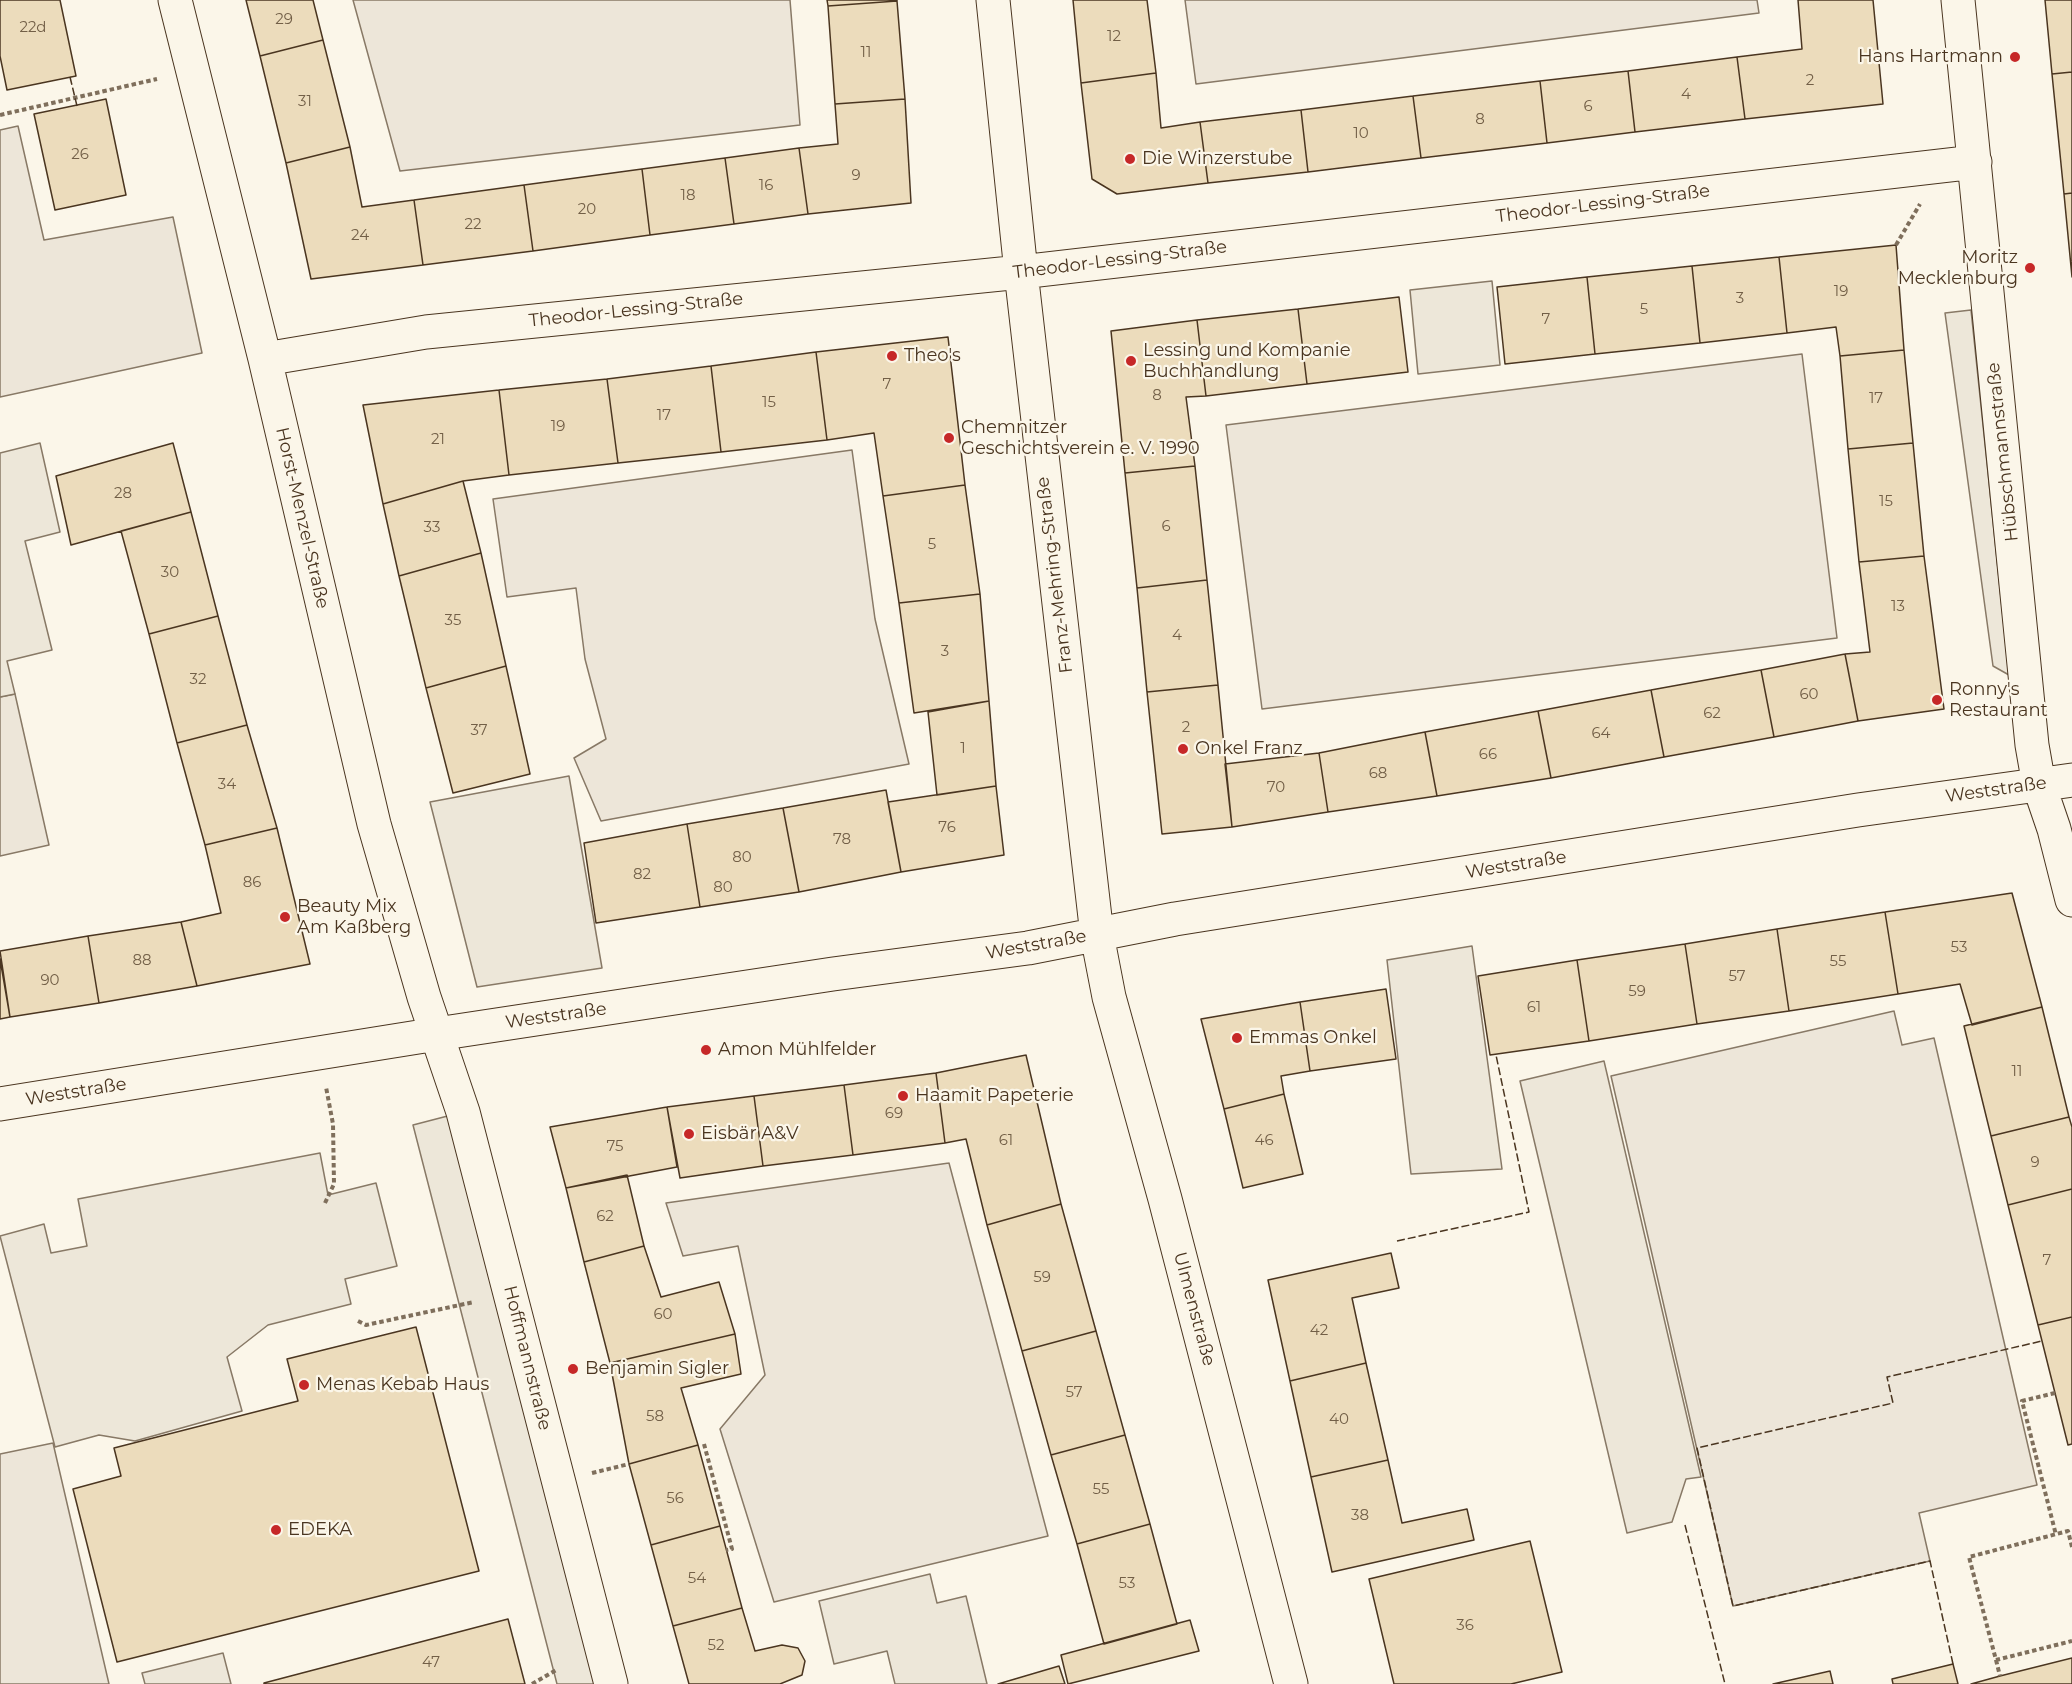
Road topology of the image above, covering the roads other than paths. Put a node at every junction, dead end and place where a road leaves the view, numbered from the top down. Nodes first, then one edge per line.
1 (175, 0) edge
2 (993, 0) edge
3 (1958, 0) edge
4 (1975, 162) junction
5 (1021, 272) junction
6 (265, 359) junction
7 (2072, 780) edge
8 (2039, 785) junction
9 (2072, 900) edge
10 (1097, 935) junction
11 (436, 1034) junction
12 (0, 1104) edge
13 (611, 1684) edge
14 (1291, 1684) edge

1 - 6 street, Horst-Menzel-Straße
2 - 5 street, Franz-Mehring-Straße
3 - 4 street, Hübschmannstraße
4 - 5 street, Theodor-Lessing-Straße
4 - 8 street, Hübschmannstraße
5 - 6 street, Theodor-Lessing-Straße
5 - 10 street, Franz-Mehring-Straße
6 - 11 street, Horst-Menzel-Straße
7 - 8 street, Weststraße
8 - 9 street, Hübschmannstraße
8 - 10 street, Weststraße
10 - 11 street, Weststraße
10 - 14 street, Ulmenstraße
11 - 12 street, Weststraße
11 - 13 street, Hoffmannstraße

